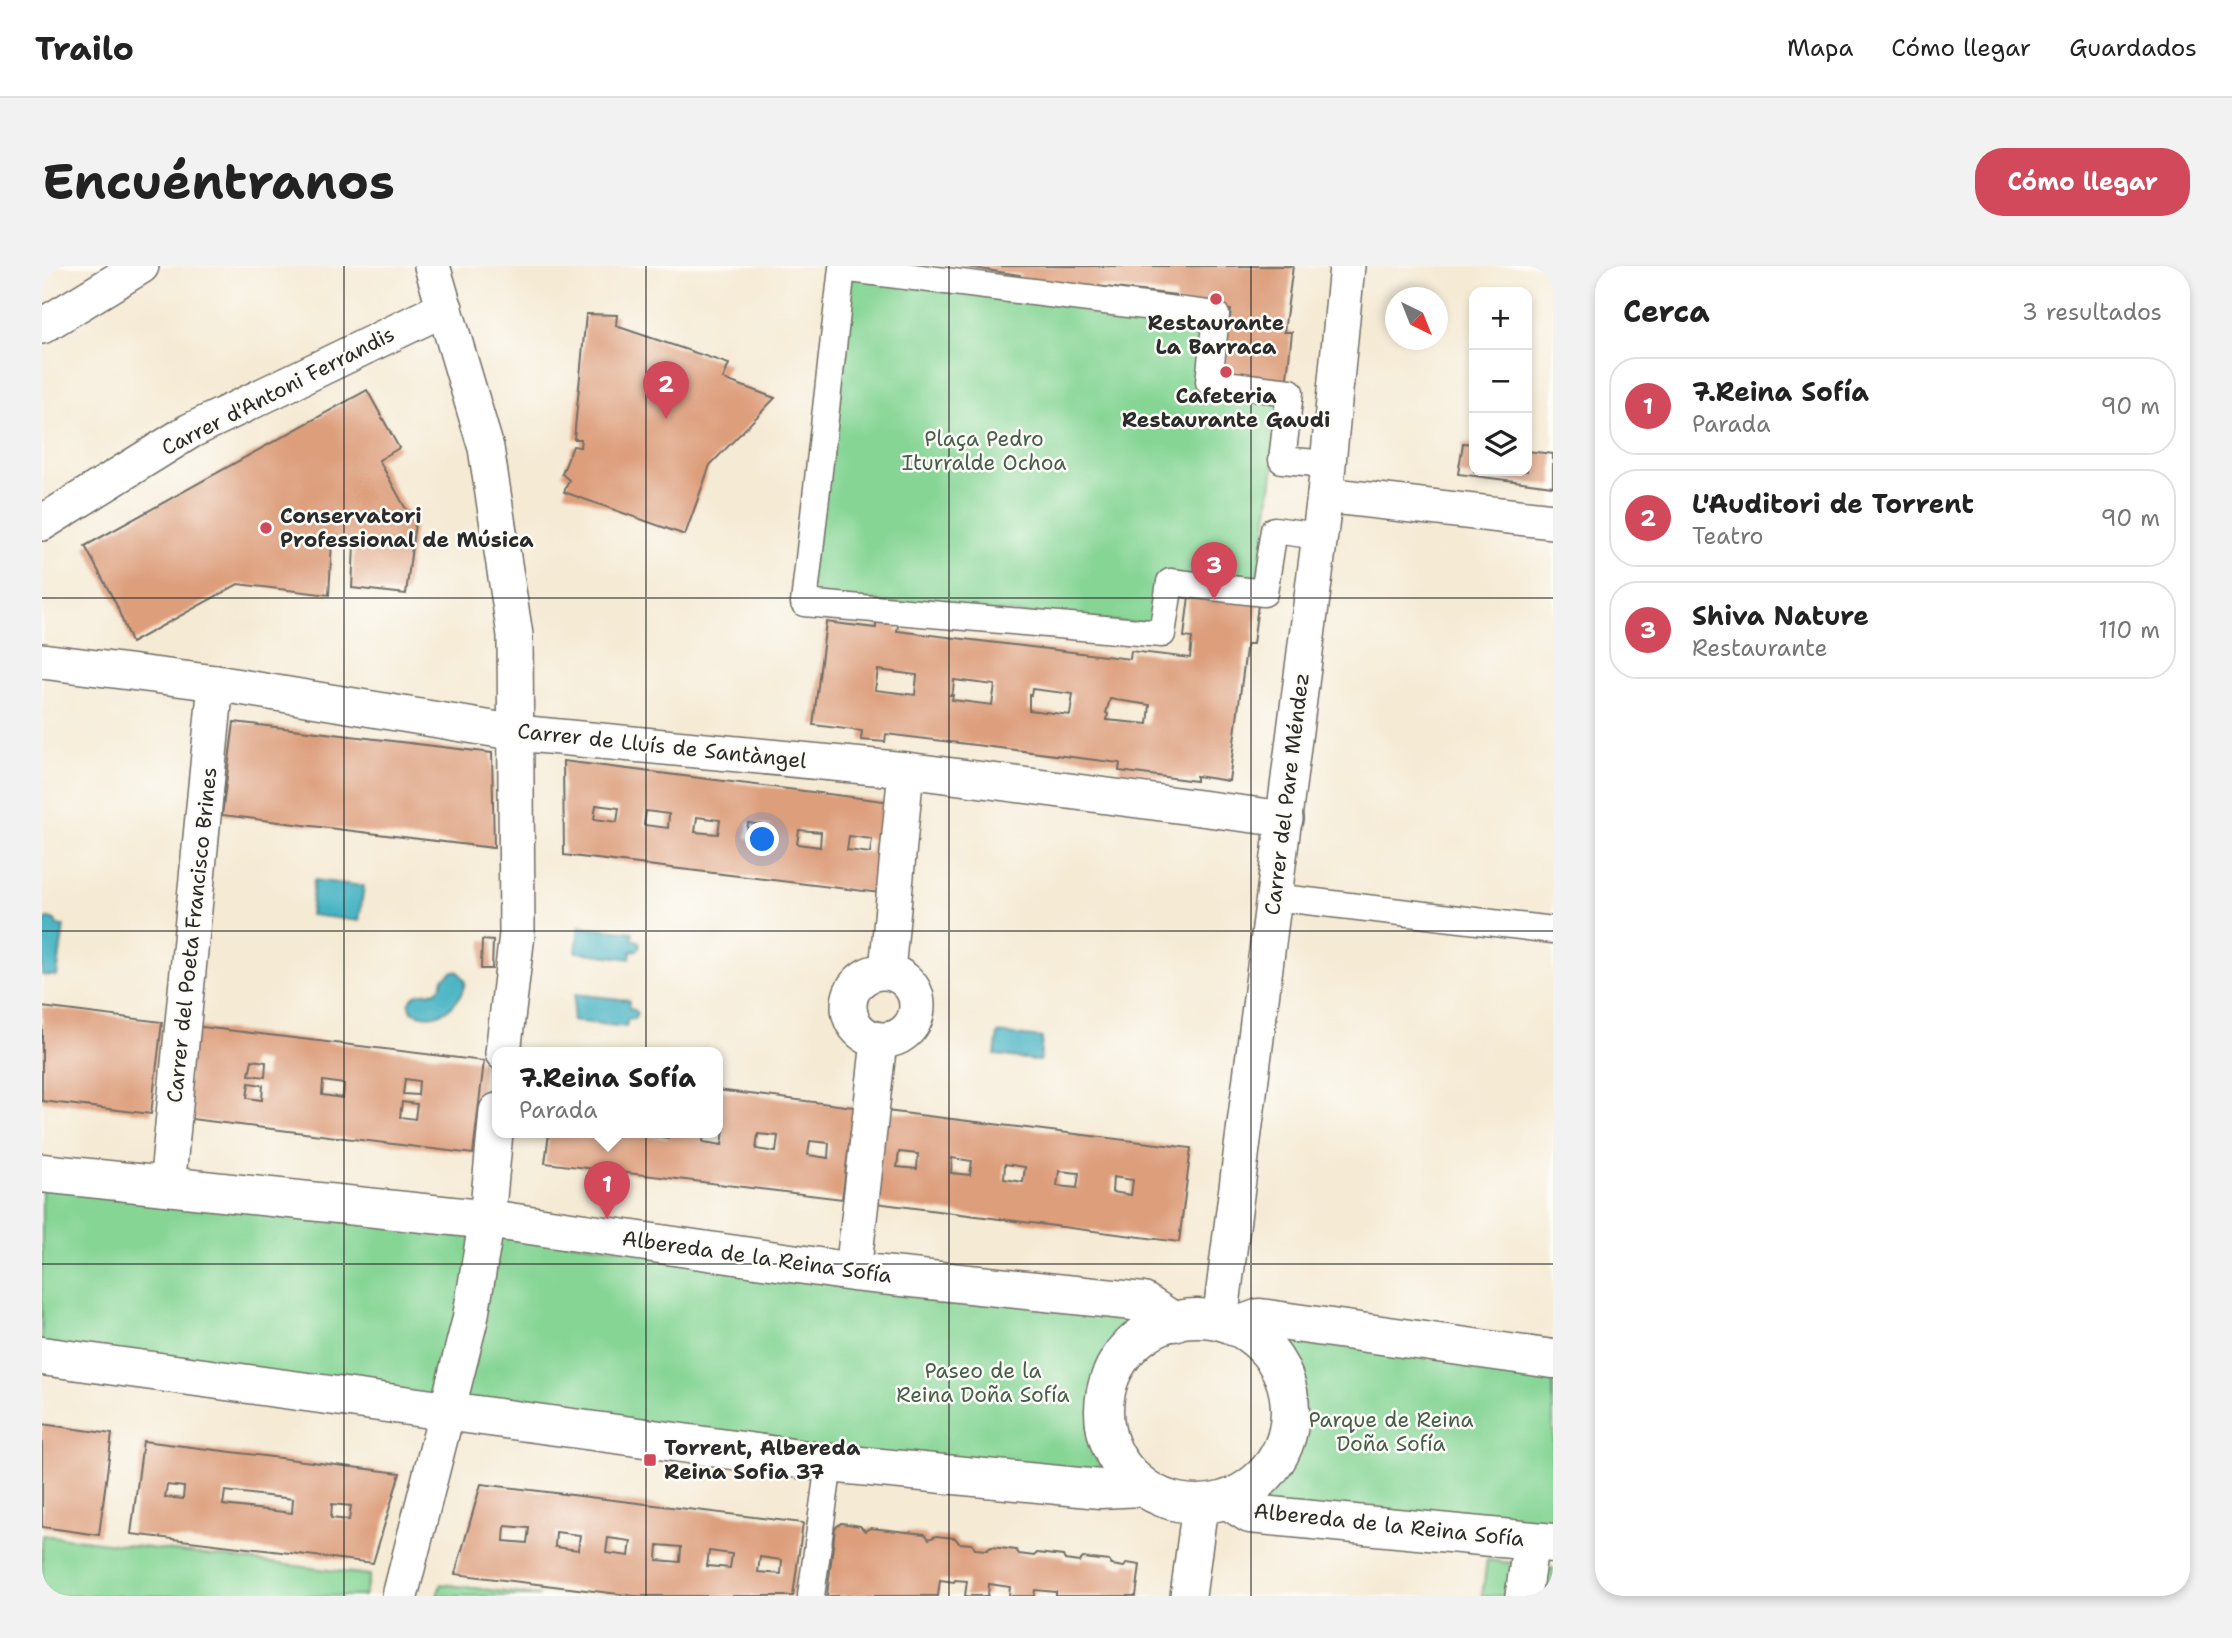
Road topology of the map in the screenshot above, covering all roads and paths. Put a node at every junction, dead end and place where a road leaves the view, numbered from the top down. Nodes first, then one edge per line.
1 (141, 266) edge
2 (432, 266) edge
3 (1347, 266) edge
4 (445, 308) junction
5 (42, 326) edge
6 (1326, 479) junction
7 (1553, 522) edge
8 (42, 523) edge
9 (1319, 536) junction
10 (42, 661) edge
11 (216, 683) junction
12 (517, 733) junction
13 (906, 770) junction
14 (1284, 819) junction
15 (1273, 897) junction
16 (1553, 930) edge
17 (887, 971) junction
18 (879, 1041) junction
19 (504, 1047) edge
20 (495, 1138) edge
21 (42, 1173) edge
22 (167, 1186) junction
23 (487, 1220) junction
24 (853, 1272) junction
25 (1174, 1322) junction
26 (1227, 1324) junction
27 (42, 1356) edge
28 (1553, 1359) edge
29 (448, 1411) junction
30 (829, 1463) junction
31 (1143, 1487) junction
32 (1214, 1502) junction
33 (1542, 1542) edge
34 (400, 1596) edge
35 (811, 1596) edge
36 (1188, 1596) edge
37 (1523, 1596) edge

1 - 5 street
2 - 4 street
3 - 6 street, Carrer del Pare Méndez
4 - 8 street, Carrer d'Antoni Ferrandis
4 - 12 street
6 - 7 street
6 - 9 street, Carrer del Pare Méndez
6 - 9 street
9 - 14 street, Carrer del Pare Méndez
10 - 11 street, Carrer de Lluís de Santàngel
11 - 12 street, Carrer de Lluís de Santàngel
11 - 22 street, Carrer del Poeta Francisco Brines
12 - 13 street, Carrer de Lluís de Santàngel
12 - 19 street
13 - 14 street, Carrer de Lluís de Santàngel
13 - 17 street
14 - 15 street, Carrer del Pare Méndez
15 - 16 street
15 - 26 street, Carrer del Pare Méndez
17 - 18 street
17 - 18 street
18 - 24 street
20 - 23 street
21 - 22 street, Albereda de la Reina Sofía
22 - 23 street, Albereda de la Reina Sofía
23 - 24 street, Albereda de la Reina Sofía
23 - 29 street
24 - 25 street, Albereda de la Reina Sofía
25 - 26 street
25 - 31 street
26 - 28 street
26 - 32 street
27 - 29 street
29 - 30 street
29 - 34 street
30 - 31 street
30 - 35 street
31 - 32 street
32 - 33 street, Albereda de la Reina Sofía
32 - 36 street
33 - 37 street

